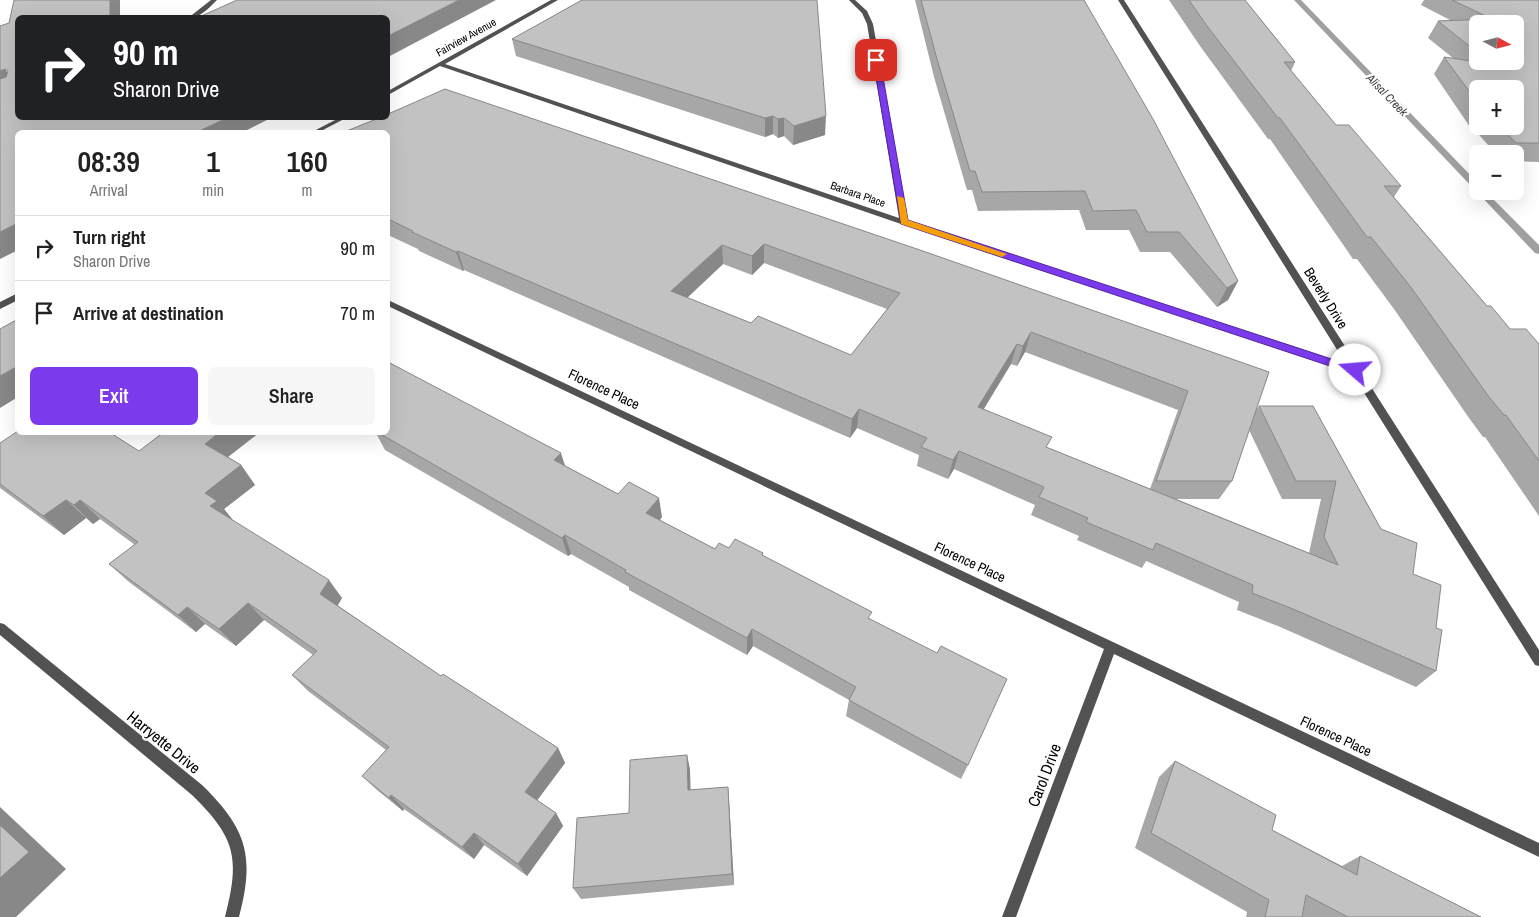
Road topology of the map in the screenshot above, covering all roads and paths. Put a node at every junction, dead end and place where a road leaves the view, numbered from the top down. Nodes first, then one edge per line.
1 (214, 0) edge
2 (555, 0) edge
3 (852, 0) edge
4 (1121, 0) edge
5 (195, 15) edge
6 (439, 64) junction
7 (390, 92) edge
8 (339, 120) edge
9 (319, 130) edge
10 (904, 222) junction
11 (15, 298) edge
12 (390, 304) edge
13 (0, 306) edge
14 (1355, 370) junction
15 (0, 628) edge
16 (1111, 646) junction
17 (1539, 661) edge
18 (1539, 850) edge
19 (232, 917) edge
20 (1009, 917) edge

1 - 5 street
2 - 6 street, Fairview Avenue
3 - 10 street
4 - 14 street, Beverly Drive
6 - 7 street, Fairview Avenue
6 - 10 street, Barbara Place
8 - 9 street
10 - 14 street, Barbara Place
11 - 13 street
12 - 16 street, Florence Place
14 - 17 street, Beverly Drive
15 - 19 street, Harryette Drive
16 - 18 street, Florence Place
16 - 20 street, Carol Drive

